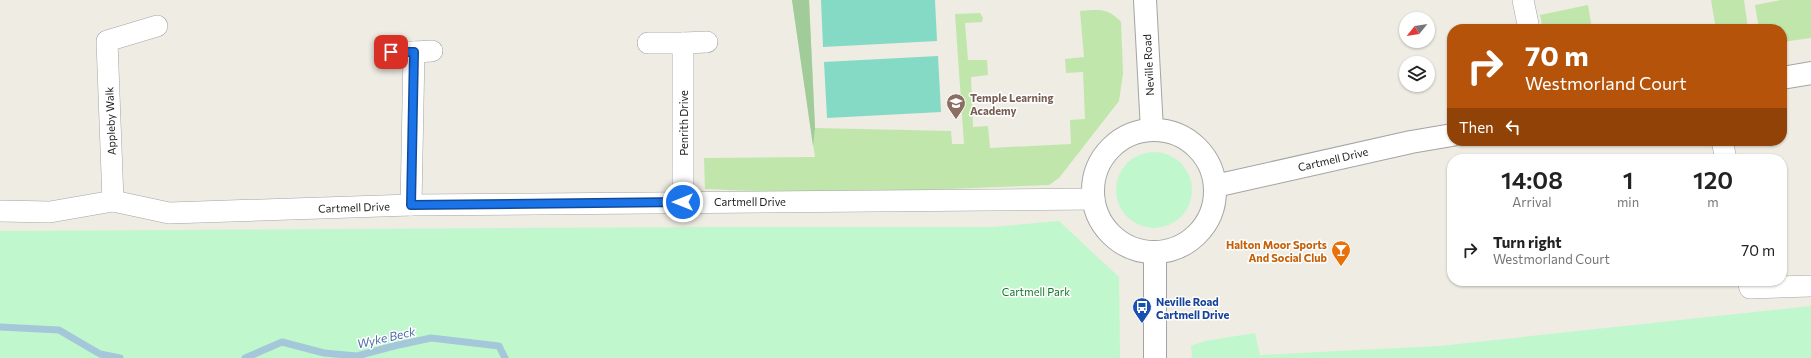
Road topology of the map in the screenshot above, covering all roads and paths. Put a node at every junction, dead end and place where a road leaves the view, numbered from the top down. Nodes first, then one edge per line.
1 (1145, 0) edge
2 (1523, 0) edge
3 (1528, 24) edge
4 (157, 26) dead end
5 (707, 42) dead end
6 (648, 43) dead end
7 (683, 43) junction
8 (391, 52) dead end
9 (1811, 73) edge
10 (1787, 77) edge
11 (1152, 130) junction
12 (1447, 136) edge
13 (1215, 186) junction
14 (1094, 199) junction
15 (113, 201) junction
16 (683, 202) junction
17 (411, 205) junction
18 (0, 211) edge
19 (1154, 252) junction
20 (1749, 286) edge
21 (1811, 286) edge
22 (1155, 358) edge

1 - 11 street, Neville Road
2 - 3 street
4 - 15 street, Appleby Walk
5 - 7 street
6 - 7 street
7 - 16 street, Penrith Drive
8 - 17 street
9 - 10 street
11 - 13 street
11 - 14 street
12 - 13 street, Cartmell Drive
13 - 19 street
14 - 16 street, Cartmell Drive
14 - 19 street
15 - 17 street, Cartmell Drive
15 - 18 street, Cartmell Drive
16 - 17 street, Cartmell Drive
19 - 22 street
20 - 21 street

